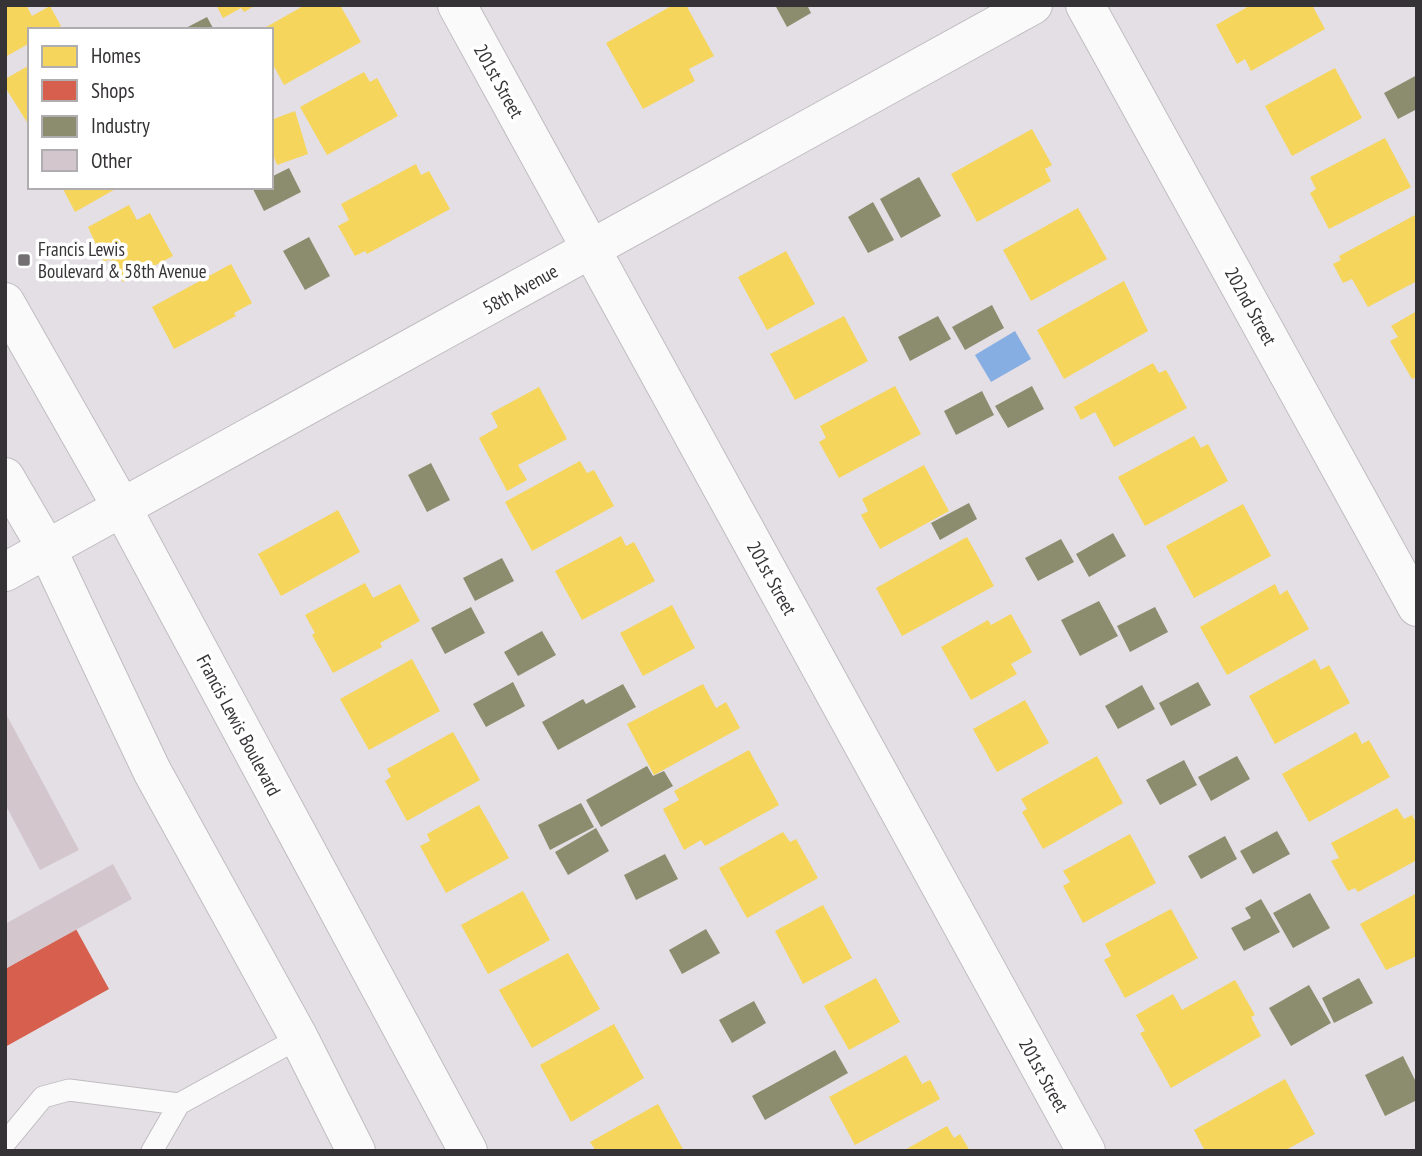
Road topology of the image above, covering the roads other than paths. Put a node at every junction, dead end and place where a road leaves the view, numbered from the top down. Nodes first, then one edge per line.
1 (457, 5) edge
2 (1033, 5) edge
3 (1085, 5) edge
4 (592, 249) junction
5 (5, 302) edge
6 (5, 477) edge
7 (121, 506) junction
8 (47, 549) junction
9 (5, 572) edge
10 (1417, 607) edge
11 (299, 1038) junction
12 (179, 1104) junction
13 (5, 1143) edge
14 (152, 1151) edge
15 (356, 1151) edge
16 (468, 1151) edge
17 (1086, 1151) edge

1 - 4 street, 201st Street
2 - 4 street, 58th Avenue
3 - 10 street, 202nd Street
4 - 7 street, 58th Avenue
4 - 17 street, 201st Street
5 - 7 street, Francis Lewis Boulevard
6 - 8 street
7 - 8 street, 58th Avenue
7 - 16 street, Francis Lewis Boulevard
8 - 9 street, 58th Avenue
8 - 11 street
11 - 12 lane
11 - 15 street
12 - 13 lane
12 - 14 lane

